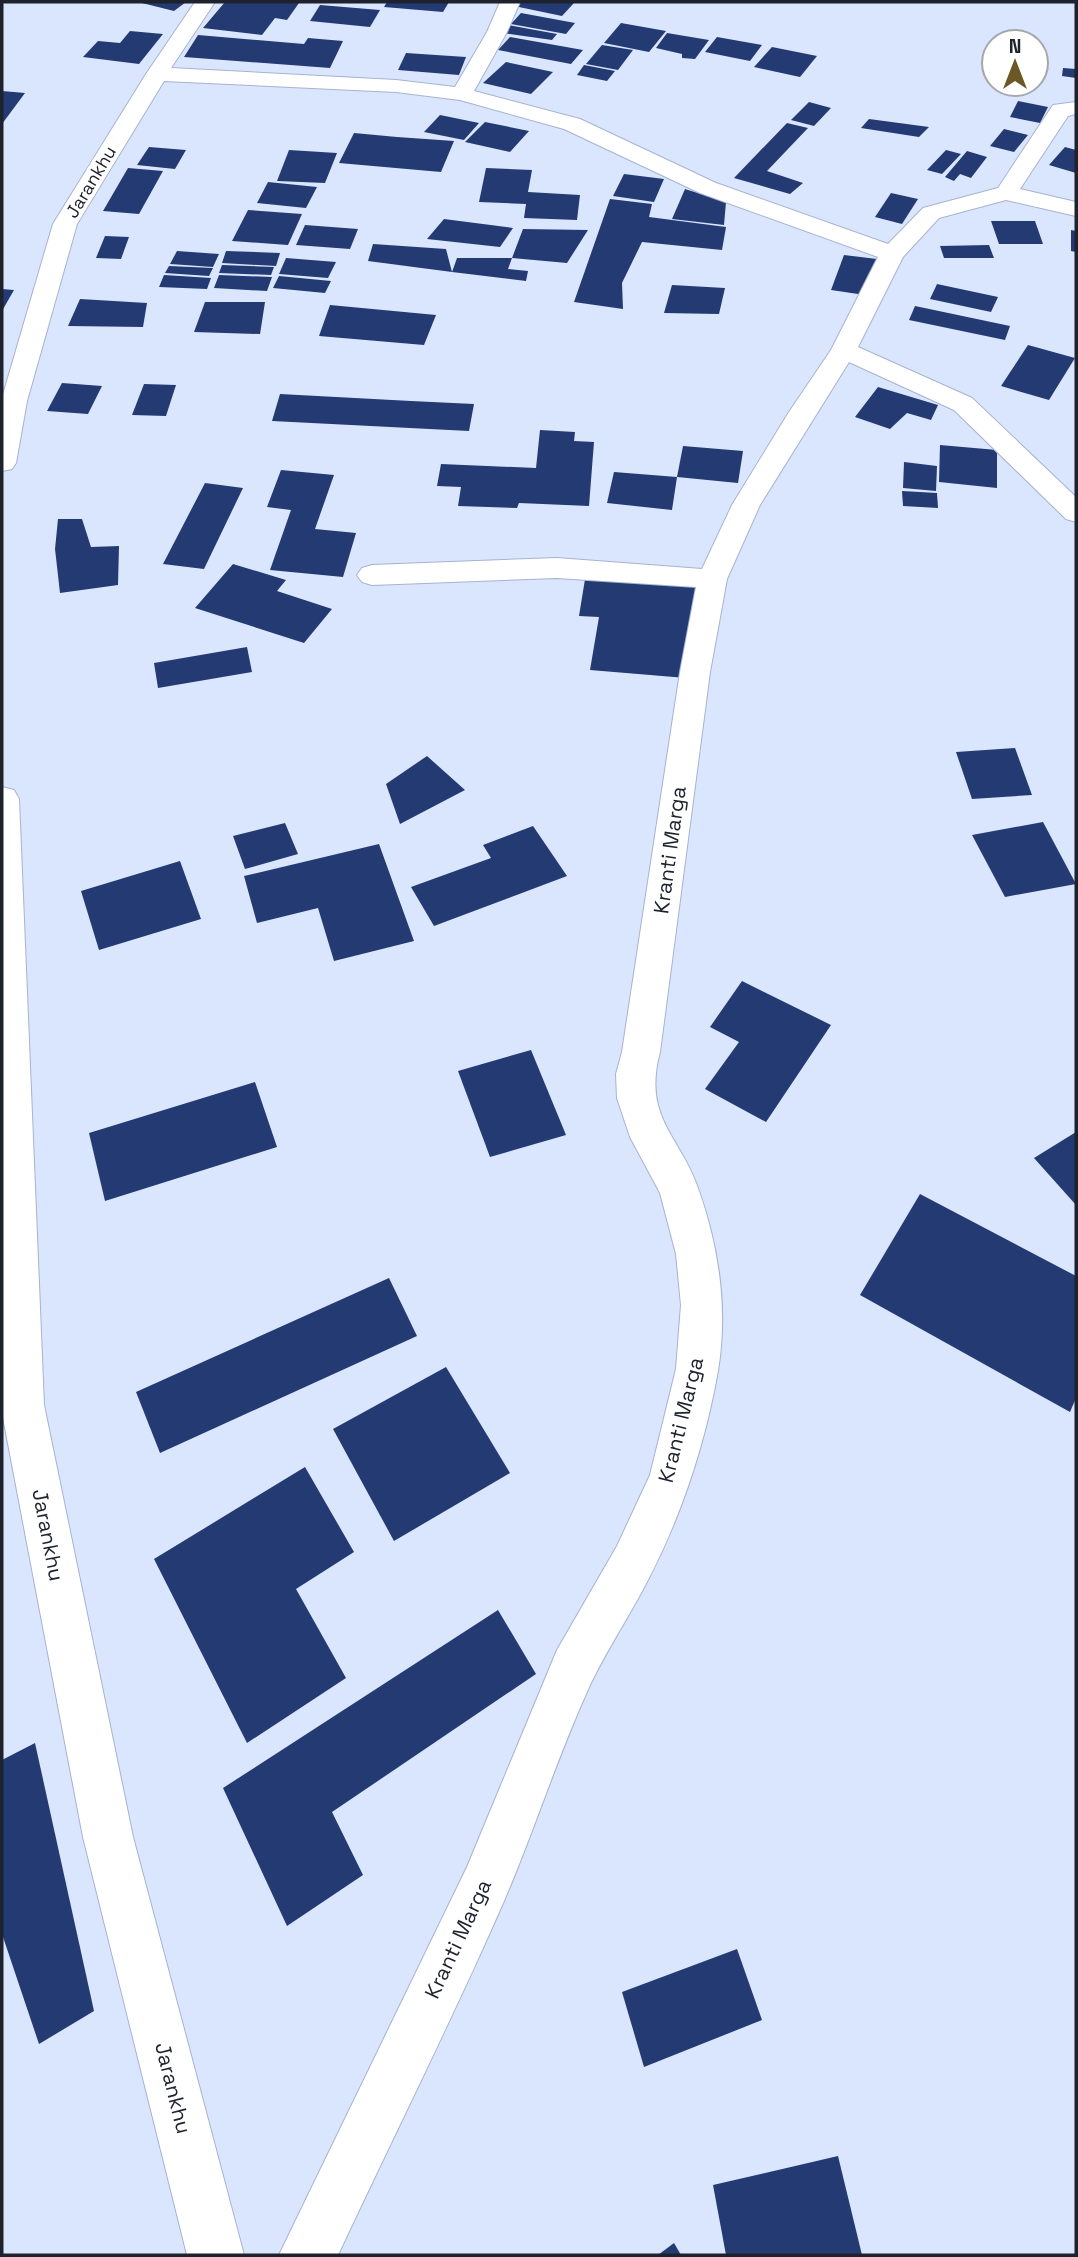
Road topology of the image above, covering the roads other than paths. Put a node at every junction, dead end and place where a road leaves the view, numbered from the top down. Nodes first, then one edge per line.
1 (205, 2) edge
2 (510, 2) edge
3 (157, 74) junction
4 (461, 94) junction
5 (1076, 108) edge
6 (1006, 193) junction
7 (1076, 209) edge
8 (892, 254) junction
9 (844, 350) junction
10 (2, 463) edge
11 (1076, 513) edge
12 (372, 575) dead end
13 (712, 579) junction
14 (2, 799) edge
15 (216, 2255) edge
16 (308, 2255) edge

1 - 3 street, Jarankhu
2 - 4 street
3 - 4 street
3 - 10 street, Jarankhu
4 - 8 street
5 - 6 street
6 - 7 street
6 - 8 street, Kranti Marga
8 - 9 street, Kranti Marga
9 - 11 street
9 - 13 street, Kranti Marga
12 - 13 street
13 - 16 street, Kranti Marga
14 - 15 street, Jarankhu

